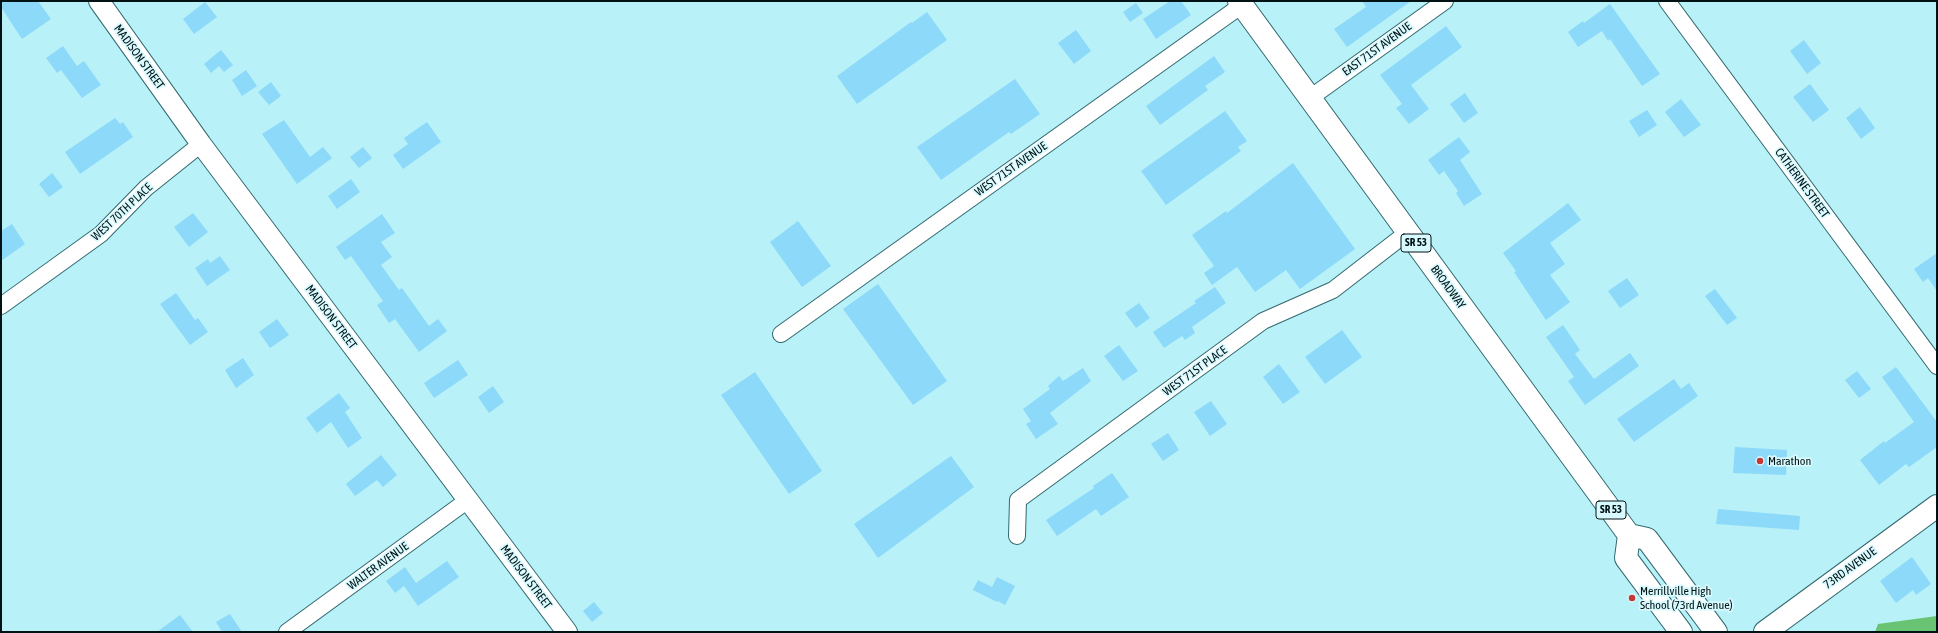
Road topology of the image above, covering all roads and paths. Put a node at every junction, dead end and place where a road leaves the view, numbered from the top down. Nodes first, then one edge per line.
1 (99, 1) edge
2 (1445, 1) edge
3 (1667, 1) edge
4 (1240, 3) edge
5 (1310, 98) junction
6 (202, 144) junction
7 (1408, 232) junction
8 (1, 306) edge
9 (781, 334) dead end
10 (1937, 366) edge
11 (468, 500) junction
12 (1937, 506) edge
13 (1629, 535) junction
14 (1017, 536) dead end
15 (287, 632) edge
16 (567, 632) edge
17 (1681, 632) edge
18 (1716, 632) edge
19 (1765, 632) edge

1 - 6 street, MADISON STREET
2 - 5 street, EAST 71ST AVENUE
3 - 10 street, CATHERINE STREET
4 - 5 main road, BROADWAY / SR 53
4 - 9 street, WEST 71ST AVENUE
5 - 7 main road, BROADWAY / SR 53
6 - 8 street, WEST 70TH PLACE
6 - 11 street, MADISON STREET
7 - 13 main road, BROADWAY / SR 53
7 - 14 street, WEST 71ST PLACE
11 - 15 street, WALTER AVENUE
11 - 16 street, MADISON STREET
12 - 19 main road, 73RD AVENUE
13 - 17 main road, SR 53
13 - 18 main road, SR 53

